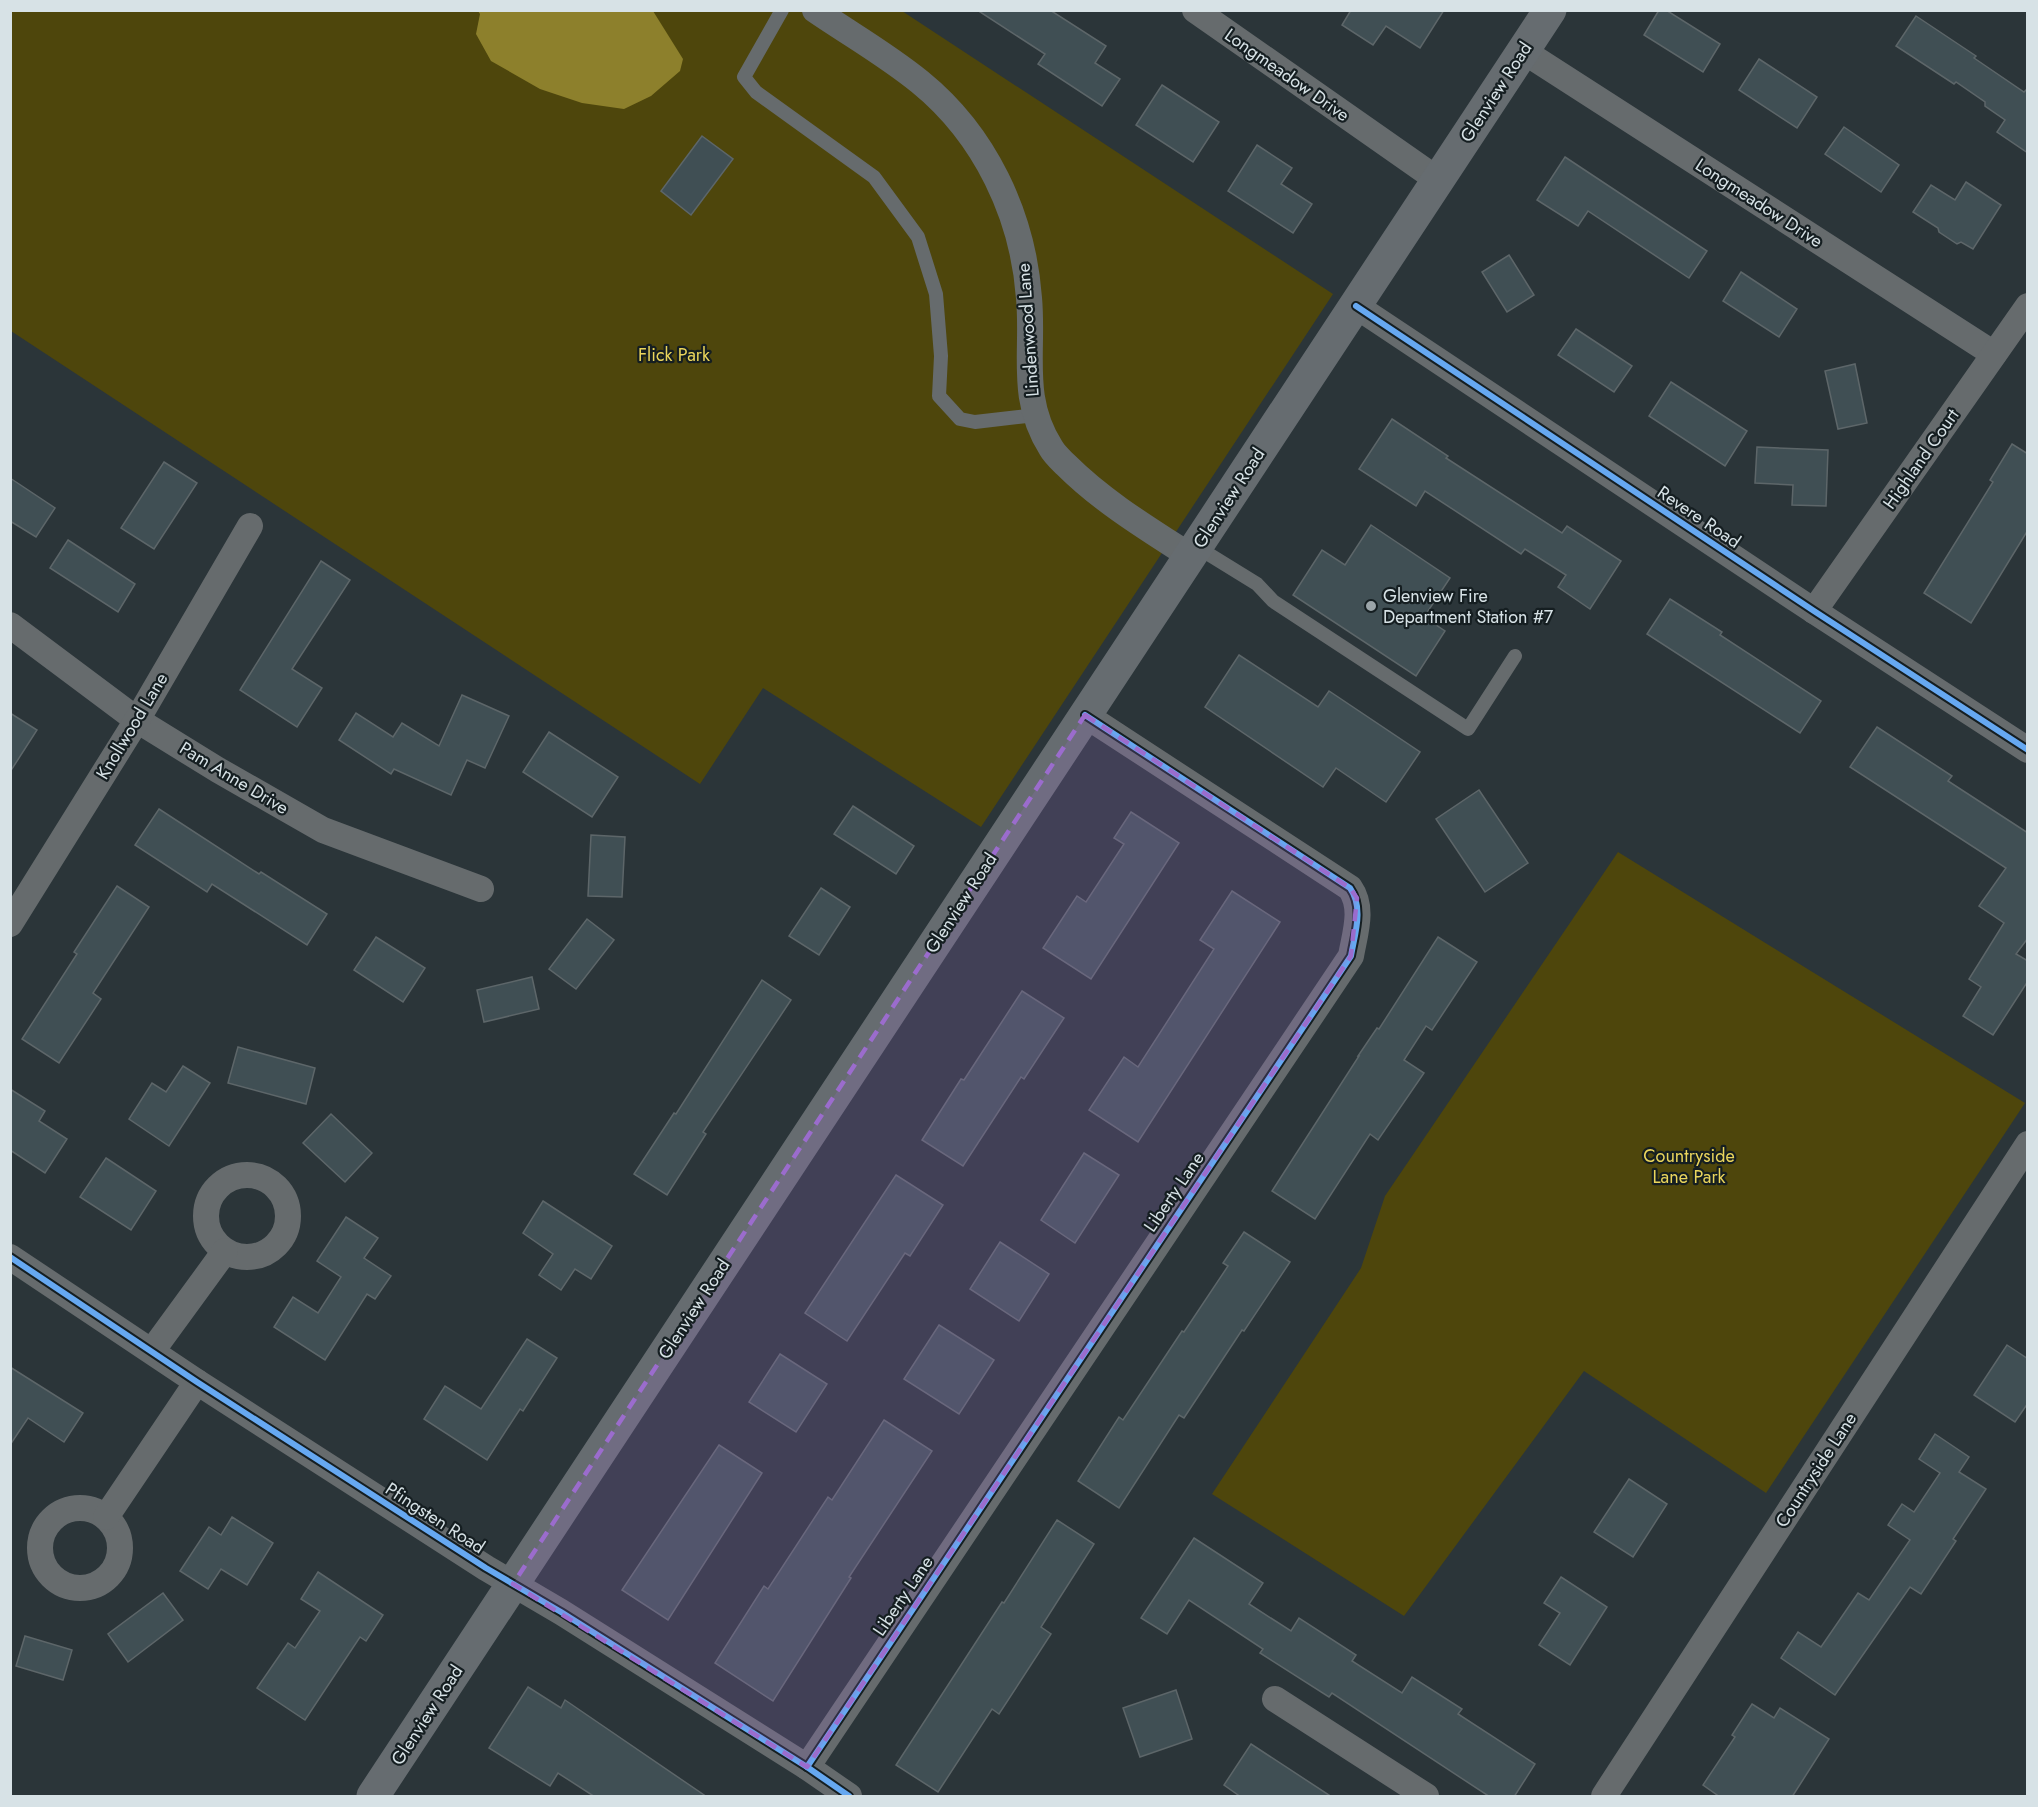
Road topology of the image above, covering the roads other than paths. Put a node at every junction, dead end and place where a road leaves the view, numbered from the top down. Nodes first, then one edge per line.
1 (782, 10) edge
2 (815, 10) edge
3 (1195, 10) edge
4 (1550, 10) edge
5 (1523, 51) junction
6 (1438, 180) junction
7 (1356, 306) junction
8 (2028, 306) edge
9 (1994, 354) junction
10 (1036, 415) junction
11 (250, 526) dead end
12 (1193, 551) junction
13 (1814, 611) junction
14 (10, 625) edge
15 (1515, 656) dead end
16 (1085, 716) junction
17 (137, 720) junction
18 (2028, 750) edge
19 (481, 889) dead end
20 (10, 924) edge
21 (2028, 1144) edge
22 (225, 1251) dead end
23 (10, 1257) edge
24 (152, 1351) junction
25 (197, 1382) junction
26 (106, 1517) dead end
27 (513, 1584) junction
28 (1275, 1699) dead end
29 (807, 1767) junction
30 (373, 1797) edge
31 (849, 1797) edge
32 (1425, 1797) edge
33 (1604, 1797) edge

1 - 10 lane
2 - 10 street, Lindenwood Lane
3 - 6 street, Longmeadow Drive
4 - 5 main road, Glenview Road
5 - 6 main road, Glenview Road
5 - 9 street, Longmeadow Drive
6 - 7 main road, Glenview Road
7 - 12 main road, Glenview Road
7 - 13 street, Revere Road
8 - 9 street, Highland Court
9 - 13 street, Highland Court
10 - 12 street, Lindenwood Lane
11 - 17 street, Knollwood Lane
12 - 15 lane
12 - 16 main road, Glenview Road
13 - 18 street, Revere Road
14 - 17 street, Pam Anne Drive
16 - 27 main road, Glenview Road
16 - 29 street, Liberty Lane
17 - 19 street, Pam Anne Drive
17 - 20 street, Knollwood Lane
21 - 33 street, Countryside Lane
22 - 24 street
23 - 24 street, Pfingsten Road
24 - 25 street, Pfingsten Road
25 - 26 street
25 - 27 street, Pfingsten Road
27 - 29 street, Pfingsten Road
27 - 30 main road, Glenview Road
28 - 32 street
29 - 31 street, Pfingsten Road

